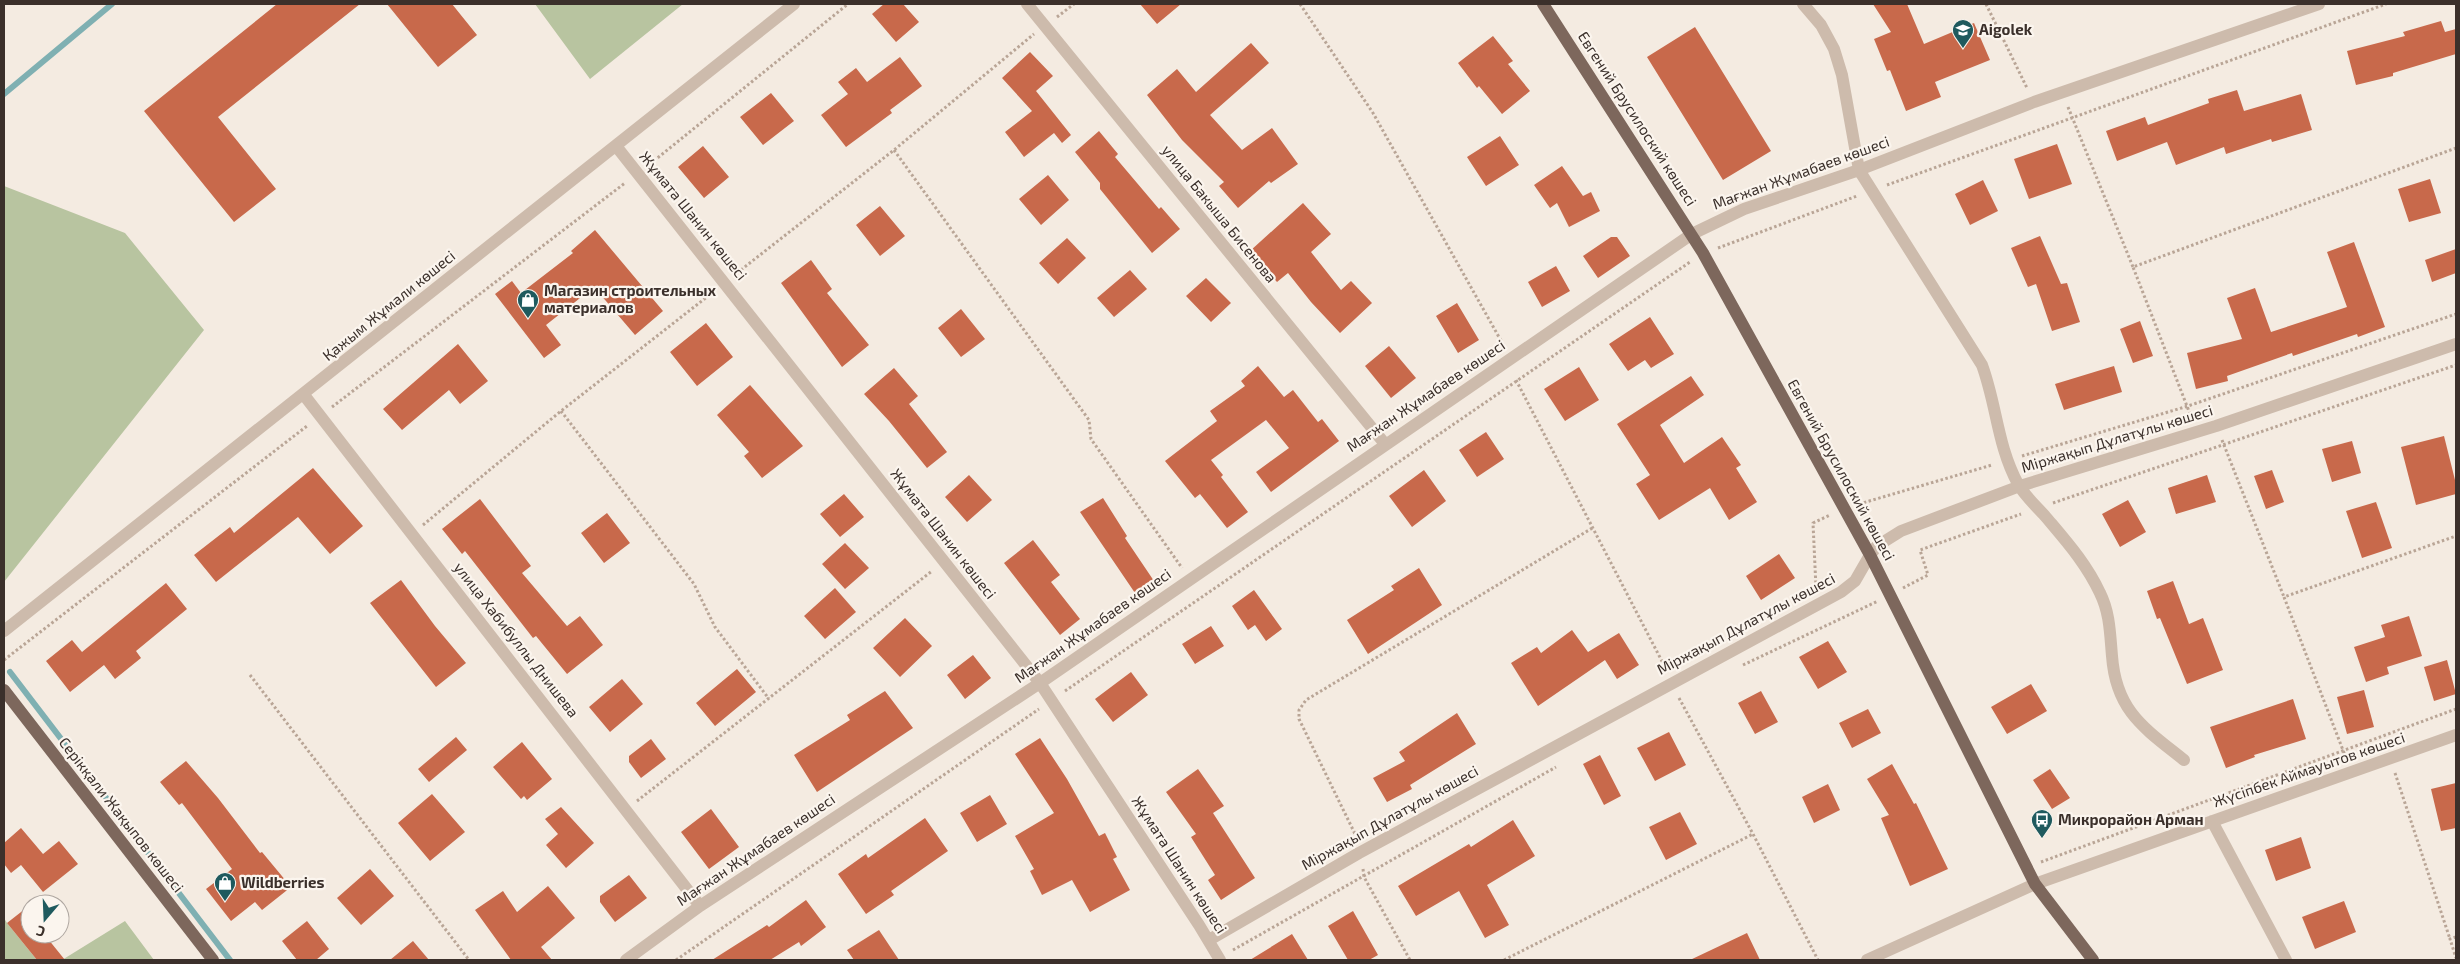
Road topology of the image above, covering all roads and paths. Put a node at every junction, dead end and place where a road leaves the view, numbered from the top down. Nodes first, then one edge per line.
1 (794, 4) edge
2 (848, 4) edge
3 (1027, 4) edge
4 (1074, 4) edge
5 (1300, 4) edge
6 (1543, 4) edge
7 (1803, 4) edge
8 (1986, 4) edge
9 (2319, 4) edge
10 (2386, 4) edge
11 (1046, 26) junction
12 (2061, 92) junction
13 (2034, 102) junction
14 (2072, 117) junction
15 (616, 146) junction
16 (2456, 148) edge
17 (894, 150) dead end
18 (1859, 170) junction
19 (638, 174) junction
20 (1871, 191) junction
21 (1692, 234) junction
22 (1703, 253) junction
23 (2133, 267) junction
24 (2456, 344) edge
25 (1511, 358) junction
26 (2456, 365) edge
27 (1516, 381) junction
28 (304, 395) junction
29 (561, 411) dead end
30 (320, 416) junction
31 (2216, 426) junction
32 (2197, 432) junction
33 (1385, 444) junction
34 (2224, 446) junction
35 (2020, 486) junction
36 (2038, 508) junction
37 (1594, 527) junction
38 (2456, 536) edge
39 (1870, 554) junction
40 (944, 561) junction
41 (1190, 579) junction
42 (1890, 595) junction
43 (2284, 597) junction
44 (4, 632) edge
45 (4, 660) edge
46 (1740, 667) dead end
47 (250, 675) dead end
48 (1672, 682) junction
49 (1040, 683) junction
50 (4, 690) edge
51 (1687, 692) dead end
52 (1678, 697) junction
53 (769, 699) junction
54 (1052, 700) junction
55 (1670, 702) dead end
56 (1299, 710) dead end
57 (2456, 735) edge
58 (2390, 759) junction
59 (2184, 760) dead end
60 (1560, 765) dead end
61 (2351, 772) junction
62 (627, 809) junction
63 (2212, 821) junction
64 (1753, 834) junction
65 (2035, 884) junction
66 (700, 906) junction
67 (2456, 937) edge
68 (2450, 939) junction
69 (1209, 940) junction
70 (2456, 958) edge
71 (1220, 959) edge
72 (214, 960) edge
73 (469, 960) edge
74 (626, 960) edge
75 (676, 960) edge
76 (1504, 960) edge
77 (1818, 960) edge
78 (1867, 960) edge
79 (2093, 960) edge
80 (2286, 960) edge

1 - 15 street, Қажым Жұмали көшесі
2 - 19 path
3 - 11 street, улица Бакыша Бисенова
4 - 11 path
5 - 25 path
6 - 21 main road, Евгений Брусилоский көшесі
7 - 18 street
8 - 13 path
9 - 12 street, Мағжан Жұмабаев көшесі
10 - 14 path
11 - 33 street, улица Бакыша Бисенова
12 - 13 street, Мағжан Жұмабаев көшесі
12 - 14 path
13 - 18 street, Мағжан Жұмабаев көшесі
14 - 20 path
14 - 23 path
15 - 19 street, Жұмата Шанин көшесі
15 - 28 street, Қажым Жұмали көшесі
16 - 23 path
17 - 41 path
18 - 20 street
18 - 21 street, Мағжан Жұмабаев көшесі
19 - 30 path
19 - 40 street, Жұмата Шанин көшесі
20 - 22 path
20 - 35 street
21 - 22 main road, Евгений Брусилоский көшесі
21 - 25 street, Мағжан Жұмабаев көшесі
22 - 27 path
22 - 39 main road, Евгений Брусилоский көшесі
23 - 32 path
24 - 31 street, Міржақып Дұлатұлы көшесі
25 - 27 path
25 - 33 street, Мағжан Жұмабаев көшесі
26 - 34 path
27 - 37 path
27 - 54 path
28 - 30 street, улица Хабибуллы Днишева
28 - 44 street, Қажым Жұмали көшесі
29 - 53 path
30 - 45 path
30 - 62 street, улица Хабибуллы Днишева
31 - 32 street, Міржақып Дұлатұлы көшесі
31 - 34 path
32 - 35 street, Міржақып Дұлатұлы көшесі
33 - 41 street, Мағжан Жұмабаев көшесі
34 - 36 path
34 - 43 path
35 - 36 street
35 - 39 street, Міржақып Дұлатұлы көшесі
36 - 42 path
36 - 59 street
37 - 48 path
37 - 56 path
38 - 43 path
39 - 42 main road, Евгений Брусилоский көшесі
39 - 48 street, Міржақып Дұлатұлы көшесі
40 - 49 street, Жұмата Шанин көшесі
40 - 53 path
41 - 49 street, Мағжан Жұмабаев көшесі
42 - 46 path
42 - 65 main road, Евгений Брусилоский көшесі
43 - 61 path
47 - 73 path
48 - 52 path
48 - 69 street, Міржақып Дұлатұлы көшесі
49 - 54 street, Жұмата Шанин көшесі
49 - 66 street, Мағжан Жұмабаев көшесі
50 - 72 main road, Серікқали Жақыпов көшесі
51 - 52 path
52 - 55 path
52 - 64 path
53 - 62 path
54 - 69 street, Жұмата Шанин көшесі
54 - 75 path
57 - 58 street, Жүсіпбек Аймауытов көшесі
58 - 61 street, Жүсіпбек Аймауытов көшесі
58 - 68 path
60 - 71 path
61 - 63 street, Жүсіпбек Аймауытов көшесі
62 - 66 street, улица Хабибуллы Днишева
63 - 65 street, Жүсіпбек Аймауытов көшесі
63 - 80 street
64 - 76 path
64 - 77 path
65 - 78 street, Жүсіпбек Аймауытов көшесі
65 - 79 main road, Евгений Брусилоский көшесі
66 - 74 street, Мағжан Жұмабаев көшесі
67 - 68 path
68 - 70 path
69 - 71 street, Жұмата Шанин көшесі

